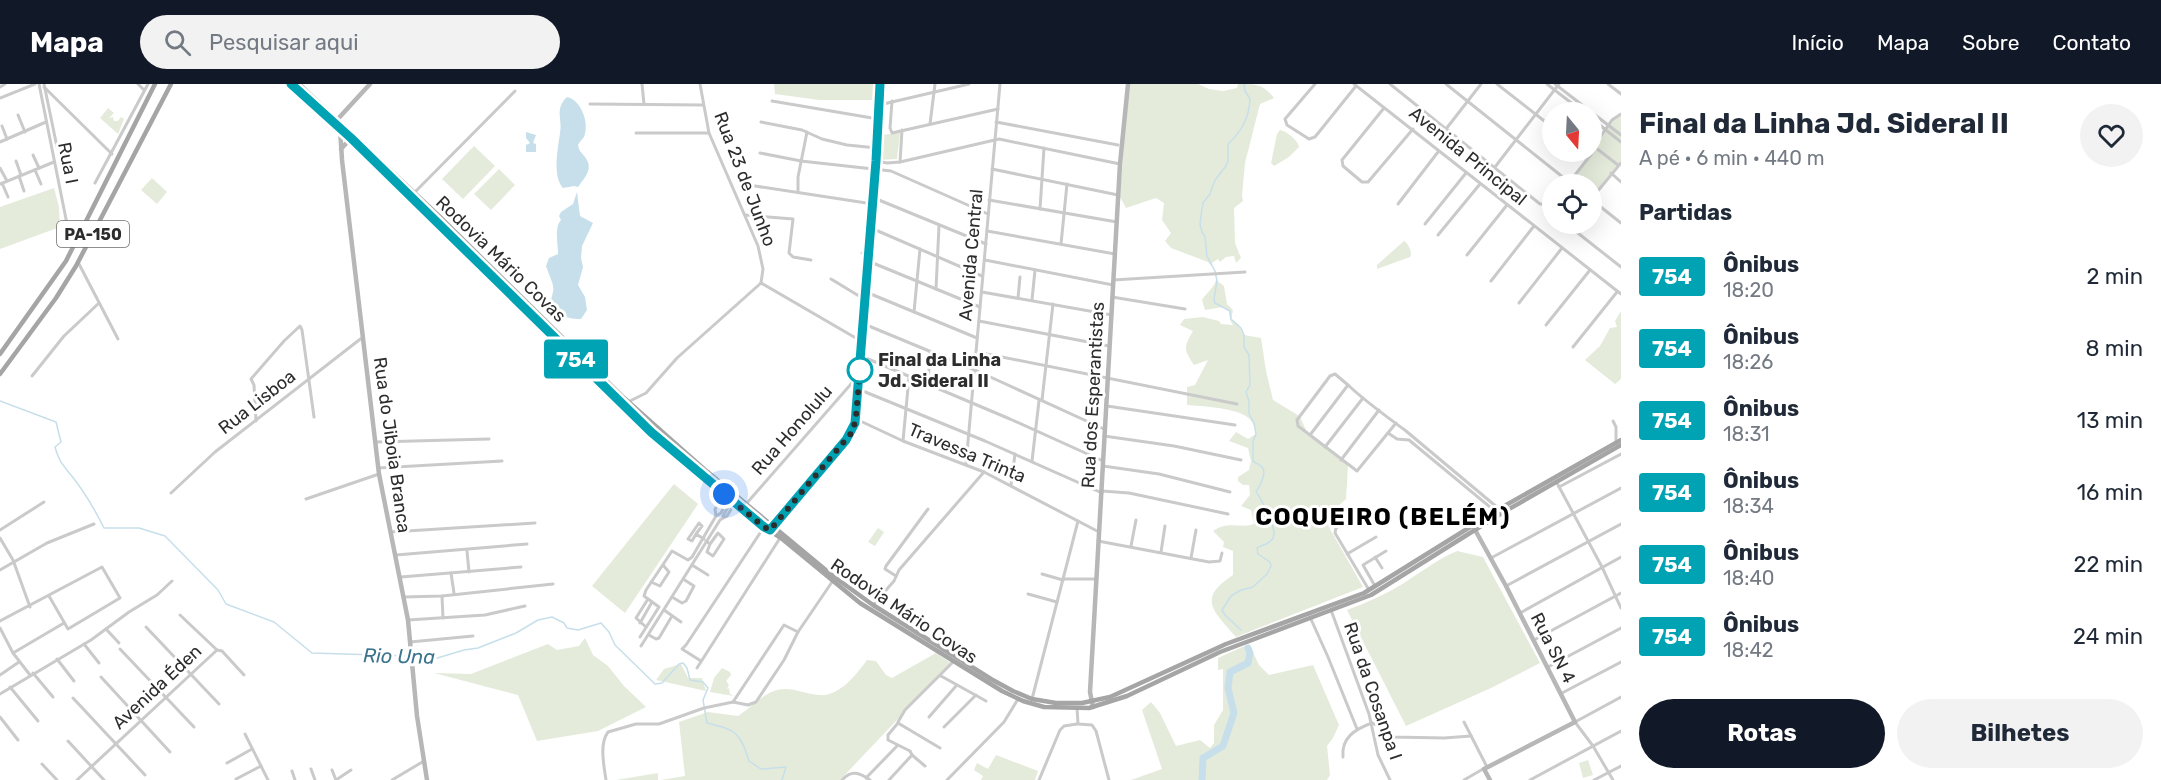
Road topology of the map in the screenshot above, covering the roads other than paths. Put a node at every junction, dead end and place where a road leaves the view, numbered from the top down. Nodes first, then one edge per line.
1 (5, 84) edge
2 (37, 84) edge
3 (138, 84) edge
4 (148, 84) edge
5 (155, 84) edge
6 (171, 84) edge
7 (290, 84) edge
8 (300, 84) edge
9 (370, 84) edge
10 (642, 84) edge
11 (700, 84) edge
12 (880, 84) edge
13 (935, 84) edge
14 (969, 84) edge
15 (1000, 84) edge
16 (1128, 84) edge
17 (1315, 84) edge
18 (1390, 84) edge
19 (1401, 84) edge
20 (1446, 84) edge
21 (1481, 84) edge
22 (1497, 84) edge
23 (1547, 84) edge
24 (1608, 84) edge
25 (44, 85) edge
26 (1355, 85) edge
27 (1558, 85) edge
28 (953, 86) edge
29 (0, 87) edge
30 (144, 90) junction
31 (1397, 90) junction
32 (1554, 90) junction
33 (515, 91) dead end
34 (303, 92) junction
35 (934, 92) junction
36 (1621, 94) edge
37 (0, 98) edge
38 (772, 101) dead end
39 (892, 101) junction
40 (1467, 102) junction
41 (1570, 102) edge
42 (590, 104) dead end
43 (644, 104) junction
44 (703, 105) junction
45 (879, 105) junction
46 (1384, 108) junction
47 (998, 109) junction
48 (1536, 114) junction
49 (1621, 114) edge
50 (18, 115) dead end
51 (878, 119) junction
52 (1542, 119) edge
53 (46, 122) junction
54 (336, 122) junction
55 (761, 122) dead end
56 (996, 123) junction
57 (930, 124) junction
58 (2, 126) dead end
59 (342, 126) junction
60 (1609, 126) junction
61 (1602, 127) edge
62 (1413, 129) junction
63 (1446, 129) junction
64 (902, 130) junction
65 (1605, 130) junction
66 (25, 132) junction
67 (807, 132) junction
68 (636, 133) dead end
69 (709, 133) junction
70 (1602, 134) edge
71 (1621, 135) edge
72 (352, 136) junction
73 (7, 139) junction
74 (994, 140) junction
75 (1515, 140) junction
76 (0, 142) edge
77 (1621, 142) edge
78 (1118, 145) dead end
79 (57, 147) dead end
80 (877, 148) junction
81 (1044, 148) junction
82 (341, 149) junction
83 (1438, 152) junction
84 (1602, 152) edge
85 (760, 153) dead end
86 (112, 154) junction
87 (33, 155) dead end
88 (16, 161) dead end
89 (801, 161) junction
90 (876, 161) junction
91 (54, 162) junction
92 (900, 162) junction
93 (1585, 162) edge
94 (892, 163) junction
95 (1120, 164) junction
96 (1619, 164) edge
97 (1495, 167) junction
98 (0, 168) edge
99 (37, 169) junction
100 (992, 169) junction
101 (875, 170) junction
102 (891, 171) junction
103 (1466, 173) junction
104 (1611, 173) junction
105 (1557, 174) edge
106 (1575, 174) edge
107 (20, 176) junction
108 (1042, 179) junction
109 (1621, 182) edge
110 (3, 183) edge
111 (95, 183) dead end
112 (41, 184) dead end
113 (1067, 184) junction
114 (1480, 184) junction
115 (1602, 185) edge
116 (755, 186) dead end
117 (24, 190) dead end
118 (798, 192) junction
119 (414, 193) junction
120 (1118, 195) junction
121 (8, 197) dead end
122 (989, 200) junction
123 (873, 201) junction
124 (1398, 204) dead end
125 (1507, 205) junction
126 (1542, 205) edge
127 (1602, 207) edge
128 (1040, 210) junction
129 (988, 213) junction
130 (1063, 214) junction
131 (745, 215) junction
132 (1117, 222) junction
133 (1621, 223) edge
134 (1425, 224) dead end
135 (939, 226) junction
136 (1534, 226) junction
137 (871, 228) junction
138 (987, 231) junction
139 (1579, 234) edge
140 (1438, 235) dead end
141 (986, 244) junction
142 (1061, 244) junction
143 (73, 246) junction
144 (1562, 248) junction
145 (920, 249) junction
146 (862, 254) dead end
147 (869, 254) junction
148 (1115, 254) junction
149 (82, 255) junction
150 (1467, 255) dead end
151 (938, 257) junction
152 (811, 260) dead end
153 (985, 260) junction
154 (66, 261) junction
155 (868, 261) junction
156 (77, 264) junction
157 (1621, 267) edge
158 (1035, 270) junction
159 (1590, 270) junction
160 (1245, 272) dead end
161 (983, 276) junction
162 (1020, 277) dead end
163 (831, 279) dead end
164 (917, 281) junction
165 (1491, 281) dead end
166 (761, 283) junction
167 (1113, 283) junction
168 (936, 289) junction
169 (866, 292) junction
170 (982, 292) junction
171 (1619, 293) edge
172 (1112, 297) junction
173 (1018, 298) junction
174 (866, 300) junction
175 (1032, 300) junction
176 (99, 303) junction
177 (1519, 303) dead end
178 (1053, 304) junction
179 (980, 308) junction
180 (1185, 309) dead end
181 (914, 312) junction
182 (1112, 315) junction
183 (979, 321) junction
184 (864, 324) junction
185 (1546, 325) dead end
186 (364, 336) junction
187 (1049, 336) junction
188 (118, 339) dead end
189 (977, 339) junction
190 (862, 342) junction
191 (1109, 346) junction
192 (1573, 347) dead end
193 (977, 352) junction
194 (930, 353) junction
195 (0, 354) edge
196 (861, 356) junction
197 (1047, 366) junction
198 (975, 370) junction
199 (0, 374) edge
200 (859, 375) junction
201 (32, 376) dead end
202 (909, 377) junction
203 (309, 379) junction
204 (1108, 379) junction
205 (928, 383) junction
206 (1348, 385) junction
207 (858, 389) junction
208 (1363, 398) junction
209 (621, 399) junction
210 (1041, 400) junction
211 (972, 403) junction
212 (626, 404) junction
213 (1237, 404) dead end
214 (1105, 406) junction
215 (906, 409) junction
216 (1379, 410) junction
217 (314, 417) dead end
218 (856, 420) junction
219 (256, 421) junction
220 (1613, 421) dead end
221 (1396, 423) junction
222 (1235, 425) dead end
223 (1621, 428) edge
224 (1104, 429) junction
225 (1035, 431) junction
226 (1616, 432) junction
227 (1388, 433) junction
228 (970, 434) junction
229 (1310, 435) junction
230 (1104, 436) junction
231 (1408, 437) junction
232 (489, 439) dead end
233 (903, 441) junction
234 (376, 442) junction
235 (1619, 443) edge
236 (1325, 447) junction
237 (1014, 454) junction
238 (1621, 454) edge
239 (1241, 460) dead end
240 (1341, 460) junction
241 (502, 461) dead end
242 (1032, 461) junction
243 (966, 464) junction
244 (1103, 464) junction
245 (378, 468) junction
246 (984, 472) junction
247 (379, 474) junction
248 (1556, 481) junction
249 (1011, 486) junction
250 (1559, 487) junction
251 (1621, 488) edge
252 (1102, 492) junction
253 (1230, 492) dead end
254 (171, 493) dead end
255 (730, 498) junction
256 (306, 499) dead end
257 (44, 502) dead end
258 (746, 504) junction
259 (928, 509) dead end
260 (1498, 510) junction
261 (1228, 514) dead end
262 (1573, 514) junction
263 (1358, 515) dead end
264 (1136, 520) dead end
265 (1078, 521) junction
266 (535, 523) dead end
267 (94, 524) dead end
268 (1621, 524) edge
269 (1165, 526) dead end
270 (1474, 527) junction
271 (769, 528) junction
272 (0, 530) edge
273 (1196, 530) dead end
274 (1099, 531) junction
275 (389, 532) junction
276 (696, 534) junction
277 (1376, 537) dead end
278 (0, 538) edge
279 (781, 538) junction
280 (707, 541) junction
281 (1098, 541) junction
282 (1588, 542) junction
283 (527, 544) dead end
284 (1131, 546) junction
285 (467, 550) junction
286 (1386, 551) dead end
287 (1161, 552) junction
288 (1221, 553) dead end
289 (1347, 554) junction
290 (396, 555) junction
291 (1375, 557) junction
292 (1621, 557) edge
293 (1191, 558) junction
294 (1491, 558) junction
295 (14, 560) junction
296 (663, 565) junction
297 (692, 565) junction
298 (521, 567) dead end
299 (1602, 567) junction
300 (1382, 568) dead end
301 (0, 570) edge
302 (469, 572) junction
303 (452, 573) junction
304 (1042, 574) dead end
305 (708, 575) dead end
306 (896, 576) junction
307 (401, 577) junction
308 (683, 579) junction
309 (1063, 579) junction
310 (1095, 579) junction
311 (172, 581) dead end
312 (651, 582) junction
313 (832, 582) junction
314 (553, 584) dead end
315 (1506, 586) junction
316 (1375, 587) junction
317 (1369, 591) junction
318 (454, 593) junction
319 (1621, 593) edge
320 (1028, 594) dead end
321 (49, 596) junction
322 (442, 596) junction
323 (404, 597) junction
324 (672, 597) junction
325 (1615, 597) junction
326 (648, 599) junction
327 (652, 602) junction
328 (1058, 602) junction
329 (30, 606) junction
330 (525, 606) dead end
331 (873, 606) junction
332 (1621, 608) edge
333 (664, 610) junction
334 (1331, 610) junction
335 (1520, 613) junction
336 (180, 615) dead end
337 (672, 616) junction
338 (1310, 617) junction
339 (443, 618) junction
340 (408, 620) junction
341 (0, 621) edge
342 (64, 622) junction
343 (640, 622) junction
344 (681, 622) dead end
345 (146, 627) dead end
346 (646, 627) junction
347 (0, 628) edge
348 (106, 628) junction
349 (1621, 628) edge
350 (798, 632) junction
351 (649, 635) junction
352 (472, 636) dead end
353 (640, 637) dead end
354 (1534, 640) junction
355 (410, 642) junction
356 (119, 643) dead end
357 (84, 644) junction
358 (641, 646) dead end
359 (120, 649) dead end
360 (217, 650) junction
361 (939, 650) junction
362 (13, 652) junction
363 (57, 659) junction
364 (701, 661) junction
365 (19, 662) junction
366 (953, 662) junction
367 (1621, 662) edge
368 (99, 663) dead end
369 (1548, 667) junction
370 (697, 668) dead end
371 (32, 674) junction
372 (190, 674) junction
373 (0, 675) edge
374 (244, 675) dead end
375 (941, 676) junction
376 (100, 677) dead end
377 (75, 681) dead end
378 (956, 686) junction
379 (10, 687) junction
380 (0, 694) edge
381 (1561, 694) junction
382 (976, 695) junction
383 (166, 697) junction
384 (1621, 697) edge
385 (53, 698) dead end
386 (73, 698) dead end
387 (1018, 699) junction
388 (1032, 699) junction
389 (986, 701) dead end
390 (733, 702) junction
391 (219, 704) dead end
392 (1092, 705) junction
393 (1077, 708) junction
394 (0, 717) edge
395 (929, 717) dead end
396 (38, 721) dead end
397 (141, 721) junction
398 (1464, 722) dead end
399 (1575, 722) junction
400 (898, 723) junction
401 (1372, 723) junction
402 (1078, 724) junction
403 (195, 727) dead end
404 (944, 727) dead end
405 (1357, 729) junction
406 (1621, 731) edge
407 (245, 734) dead end
408 (1471, 736) junction
409 (18, 740) dead end
410 (68, 741) dead end
411 (115, 744) junction
412 (897, 746) junction
413 (1593, 746) junction
414 (940, 748) dead end
415 (252, 749) junction
416 (170, 752) dead end
417 (912, 755) junction
418 (1343, 757) dead end
419 (424, 761) junction
420 (227, 763) dead end
421 (42, 764) dead end
422 (925, 765) dead end
423 (92, 766) junction
424 (261, 766) junction
425 (1621, 766) edge
426 (1486, 768) junction
427 (311, 769) dead end
428 (332, 770) dead end
429 (351, 770) dead end
430 (292, 771) dead end
431 (1609, 772) junction
432 (145, 775) dead end
433 (236, 779) edge
434 (868, 779) edge
435 (57, 780) edge
436 (77, 780) edge
437 (104, 780) edge
438 (268, 780) edge
439 (295, 780) edge
440 (315, 780) edge
441 (336, 780) edge
442 (392, 780) edge
443 (427, 780) edge
444 (606, 780) edge
445 (842, 780) edge
446 (889, 780) edge
447 (947, 780) edge
448 (1039, 780) edge
449 (1109, 780) edge
450 (1390, 780) edge
451 (1464, 780) edge
452 (1490, 780) edge
453 (1530, 780) edge
454 (1594, 780) edge
455 (1613, 780) edge

1 - 29 street
2 - 37 street
2 - 53 street, Rua I
3 - 30 street
4 - 30 street
5 - 143 main road, PA-150
6 - 149 main road, PA-150
7 - 34 main road, Rodovia Mário Covas
8 - 34 main road, Rodovia Mário Covas
9 - 54 main road
10 - 43 street
11 - 44 street, Rua 23 de Junho
12 - 45 main road
13 - 35 street
14 - 28 street
15 - 47 street, Avenida Central
16 - 95 main road, Rua dos Esperantistas
17 - 26 street
18 - 31 street
19 - 31 street
20 - 40 street
21 - 40 street
22 - 48 street
23 - 32 street
24 - 36 street
25 - 79 street
25 - 86 street
26 - 46 street, Avenida Principal
27 - 32 street
27 - 60 street
28 - 35 street
30 - 86 street
31 - 63 street
32 - 41 street
32 - 48 street
33 - 119 street
34 - 54 main road, Rodovia Mário Covas
35 - 39 street
35 - 57 street
38 - 51 street
39 - 45 street
39 - 64 street
40 - 63 street
40 - 75 street
42 - 43 street
43 - 44 street
44 - 69 street, Rua 23 de Junho
45 - 51 main road
46 - 62 street, Avenida Principal
46 - 62 street
47 - 56 street, Avenida Central
47 - 57 street
48 - 52 street
48 - 75 street
49 - 60 street
50 - 66 street
51 - 80 main road
53 - 66 street
53 - 91 street, Rua I
54 - 59 main road, Rodovia Mário Covas
55 - 67 street
56 - 74 street, Avenida Central
56 - 78 street
57 - 64 street
58 - 73 street
59 - 72 main road, Rodovia Mário Covas
59 - 82 main road, Rua do Jiboia Branca
60 - 65 street
60 - 71 street
61 - 65 street
62 - 83 street, Avenida Principal
63 - 97 street
64 - 92 street
65 - 70 street
65 - 77 street
66 - 73 street
67 - 80 street
67 - 89 street
68 - 69 street
69 - 131 street, Rua 23 de Junho
72 - 82 main road
72 - 119 main road, Rodovia Mário Covas
72 - 209 main road, Rodovia Mário Covas
73 - 76 street
74 - 81 street
74 - 92 street
74 - 100 street, Avenida Central
75 - 97 street
75 - 105 street
80 - 90 main road
81 - 95 street
81 - 108 street
82 - 186 main road, Rua do Jiboia Branca
83 - 103 street, Avenida Principal
83 - 124 street
84 - 96 street
85 - 89 street
86 - 111 street
87 - 99 street
88 - 107 street
89 - 101 street
89 - 118 street
90 - 94 street
90 - 101 main road
91 - 99 street
91 - 143 street, Rua I
92 - 94 street
93 - 106 street
94 - 102 street
95 - 120 main road, Rua dos Esperantistas
96 - 104 street
97 - 126 street
98 - 110 street
99 - 107 street
99 - 112 street
100 - 108 street
100 - 122 street, Avenida Central
101 - 102 street
101 - 123 main road
102 - 129 street
103 - 114 street, Avenida Principal
103 - 134 street
104 - 109 street
104 - 115 street
107 - 110 street
107 - 117 street
108 - 113 street
108 - 128 street
110 - 121 street
113 - 120 street
113 - 130 street
114 - 125 street, Avenida Principal
114 - 140 street
116 - 118 street
118 - 123 street
119 - 209 main road, Rodovia Mário Covas
120 - 132 main road, Rua dos Esperantistas
122 - 128 street
122 - 129 street, Avenida Central
123 - 135 street
123 - 137 main road
125 - 136 street, Avenida Principal
125 - 150 street
127 - 133 street
128 - 130 street
129 - 138 street, Avenida Central
130 - 132 street
130 - 142 street
131 - 152 street
131 - 166 street, Rua 23 de Junho
132 - 148 main road, Rua dos Esperantistas
135 - 141 street
135 - 151 street
136 - 144 street, Avenida Principal
136 - 165 street
137 - 145 street
137 - 147 main road
138 - 141 street, Avenida Central
138 - 142 street
139 - 157 street
141 - 153 street, Avenida Central
142 - 148 street
143 - 149 main road
143 - 154 main road, PA-150
144 - 159 street, Avenida Principal
144 - 177 street
145 - 151 street
145 - 164 street
146 - 147 street
147 - 155 main road
148 - 167 main road, Rua dos Esperantistas
149 - 156 main road, PA-150
151 - 161 street
151 - 168 street
153 - 158 street
153 - 161 street, Avenida Central
154 - 156 main road
154 - 195 main road, PA-150
155 - 164 street
155 - 169 main road
156 - 176 street
156 - 199 main road, PA-150
158 - 167 street
158 - 175 street
159 - 171 street, Avenida Principal
159 - 185 street
160 - 167 street
161 - 170 street, Avenida Central
162 - 173 street
163 - 174 street
164 - 168 street
164 - 181 street
166 - 190 street
166 - 212 street
167 - 172 main road, Rua dos Esperantistas
168 - 179 street
169 - 174 main road
169 - 181 street
170 - 173 street
170 - 179 street, Avenida Central
171 - 192 street
172 - 180 street
172 - 182 main road, Rua dos Esperantistas
173 - 175 street
174 - 184 main road
175 - 178 street
176 - 188 street
176 - 201 street
178 - 182 street
178 - 187 street
179 - 183 street, Avenida Central
181 - 189 street
182 - 191 main road, Rua dos Esperantistas
183 - 187 street
183 - 189 street, Avenida Central
184 - 190 main road
184 - 194 street
186 - 203 street, Rua Lisboa
186 - 234 main road, Rua do Jiboia Branca
187 - 191 street
187 - 197 street
189 - 193 street, Avenida Central
190 - 196 main road
191 - 204 main road, Rua dos Esperantistas
193 - 197 street
193 - 198 street, Avenida Central
194 - 198 street
194 - 205 street
196 - 200 main road
196 - 202 street
197 - 204 street
197 - 210 street
198 - 210 street
198 - 211 street, Avenida Central
200 - 207 main road
200 - 258 street, Rua Honolulu
202 - 205 street
202 - 215 street
203 - 217 street
203 - 219 street, Rua Lisboa
203 - 219 street
204 - 213 street
204 - 214 main road, Rua dos Esperantistas
205 - 211 street
206 - 208 street
206 - 229 street
206 - 229 street
207 - 215 street
207 - 218 main road
208 - 216 street
208 - 236 street
209 - 212 main road, Rodovia Mário Covas
210 - 224 street
210 - 225 street
211 - 225 street
211 - 228 street, Avenida Central
212 - 255 main road, Rodovia Mário Covas
212 - 258 main road, Rodovia Mário Covas
214 - 222 street
214 - 224 main road, Rua dos Esperantistas
215 - 228 street
215 - 233 street
216 - 221 street
216 - 240 street
218 - 233 street, Travessa Trinta
218 - 271 main road
219 - 254 street, Rua Lisboa
220 - 226 street
221 - 227 street
221 - 231 street
223 - 226 street
224 - 230 main road, Rua dos Esperantistas
225 - 242 street
225 - 244 street
226 - 235 street
227 - 231 street
227 - 240 street
228 - 237 street
228 - 243 street, Avenida Central
229 - 236 street
230 - 239 street
230 - 244 main road, Rua dos Esperantistas
231 - 260 street
232 - 234 street
233 - 243 street, Travessa Trinta
234 - 245 main road, Rua do Jiboia Branca
235 - 248 main road, Rodovia Mário Covas
235 - 260 main road, Rodovia Mário Covas
236 - 240 street
237 - 242 street
237 - 249 street
238 - 250 street
241 - 245 street
242 - 252 street
243 - 246 street, Travessa Trinta
244 - 252 main road, Rua dos Esperantistas
244 - 253 street
245 - 247 main road, Rua do Jiboia Branca
246 - 249 street, Travessa Trinta
246 - 306 street
247 - 256 street
247 - 275 main road, Rua do Jiboia Branca
248 - 250 street
248 - 270 main road, Rodovia Mário Covas
249 - 265 street, Travessa Trinta
250 - 262 street
251 - 262 street
252 - 261 street
252 - 274 main road, Rua dos Esperantistas
255 - 271 main road, Rodovia Mário Covas
255 - 280 street
255 - 280 street
257 - 272 street
258 - 271 main road, Rodovia Mário Covas
259 - 306 street
260 - 270 main road, Rodovia Mário Covas
262 - 282 street
262 - 294 street
263 - 289 street
264 - 284 street
265 - 274 street, Travessa Trinta
265 - 309 street
266 - 275 street
267 - 295 street
268 - 282 street
269 - 287 street
270 - 294 main road, Rua SN 4
270 - 316 main road, Rodovia Mário Covas
270 - 334 main road, Rodovia Mário Covas
271 - 279 main road, Rodovia Mário Covas
271 - 331 main road, Rodovia Mário Covas
271 - 364 street
273 - 293 street
274 - 281 main road, Rua dos Esperantistas
275 - 290 main road, Rua do Jiboia Branca
276 - 276 street
276 - 280 street
277 - 289 street
278 - 295 street
279 - 313 main road, Rodovia Mário Covas
279 - 364 street
280 - 280 street
280 - 296 street
280 - 297 street
281 - 284 street
281 - 310 main road, Rua dos Esperantistas
282 - 299 street
282 - 315 street
283 - 285 street
284 - 287 street
285 - 290 street
285 - 302 street
286 - 291 street
287 - 293 street
288 - 293 street
289 - 317 street
290 - 307 main road, Rua do Jiboia Branca
291 - 300 street
291 - 316 street
292 - 299 street
294 - 315 main road, Rua SN 4
295 - 301 street
295 - 329 street
296 - 312 street
296 - 312 street
297 - 305 street
297 - 308 street
298 - 302 street
299 - 325 street
299 - 335 street
302 - 303 street
303 - 307 street
303 - 318 street
304 - 309 street
306 - 331 street
307 - 323 main road, Rua do Jiboia Branca
308 - 324 street
308 - 324 street
309 - 310 street
309 - 328 street
310 - 392 main road, Rua dos Esperantistas
311 - 348 street
312 - 326 street
313 - 350 street
313 - 361 main road, Rodovia Mário Covas
314 - 318 street
315 - 335 main road, Rua SN 4
316 - 317 main road, Rodovia Mário Covas
317 - 392 main road, Rodovia Mário Covas
318 - 322 street
319 - 325 street
320 - 328 street
321 - 329 street
321 - 342 street
321 - 342 street
322 - 323 street
322 - 339 street
323 - 340 main road, Rua do Jiboia Branca
324 - 333 street
325 - 332 street
325 - 354 street
326 - 327 street
326 - 343 street
327 - 343 street
327 - 346 street
328 - 388 street
329 - 341 street
330 - 339 street
331 - 361 main road, Rodovia Mário Covas
333 - 337 street
333 - 351 street
334 - 338 main road, Rodovia Mário Covas
334 - 401 street, Rua da Cosanpa I
335 - 354 main road, Rua SN 4
336 - 360 street
337 - 344 street
337 - 351 street
338 - 392 main road, Rodovia Mário Covas
338 - 405 street
339 - 340 street
340 - 355 main road, Rua do Jiboia Branca
342 - 362 street
343 - 346 street
345 - 372 street
346 - 353 street
347 - 362 street
348 - 356 street
348 - 357 street
349 - 369 street
350 - 390 street
350 - 390 street
351 - 358 street
352 - 355 street
354 - 369 main road, Rua SN 4
355 - 419 main road, Rua do Jiboia Branca
357 - 363 street
357 - 368 street
359 - 383 street
360 - 372 street, Avenida Éden
360 - 374 street
361 - 366 main road, Rodovia Mário Covas
361 - 388 main road, Rodovia Mário Covas
362 - 365 street
363 - 371 street
363 - 377 street
364 - 370 street
365 - 371 street
365 - 373 street
366 - 375 street
366 - 387 main road, Rodovia Mário Covas
367 - 381 street
369 - 381 main road, Rua SN 4
371 - 379 street
371 - 385 street
372 - 383 street, Avenida Éden
372 - 391 street
375 - 378 street
375 - 400 street
376 - 397 street
378 - 382 street
378 - 395 street
379 - 380 street
379 - 396 street
381 - 399 main road, Rua SN 4
382 - 389 street
382 - 404 street
383 - 397 street, Avenida Éden
383 - 403 street
384 - 399 street
386 - 411 street
387 - 393 main road, Rodovia Mário Covas
387 - 447 street
388 - 392 main road, Rodovia Mário Covas
390 - 444 street
392 - 393 main road, Rodovia Mário Covas
393 - 402 street
394 - 409 street
397 - 411 street, Avenida Éden
397 - 416 street
398 - 408 street
399 - 413 street, Rua SN 4
399 - 426 main road
400 - 412 street
400 - 414 street
401 - 405 street
401 - 408 street
401 - 450 street, Rua da Cosanpa I
402 - 448 street
402 - 449 street
405 - 418 street
406 - 413 street
407 - 415 street
408 - 426 street
410 - 423 street
411 - 423 street, Avenida Éden
411 - 432 street
412 - 417 street
412 - 434 street
413 - 431 street, Rua SN 4
413 - 453 street
415 - 420 street
415 - 424 street
417 - 422 street
417 - 446 street
419 - 442 street
419 - 443 main road, Rua do Jiboia Branca
421 - 435 street
423 - 436 street, Avenida Éden
423 - 437 street
424 - 433 street
424 - 438 street
425 - 431 street
426 - 451 street
426 - 452 main road
427 - 440 street
428 - 441 street
429 - 441 street
430 - 439 street
431 - 454 street
431 - 455 street, Rua SN 4
434 - 445 street

